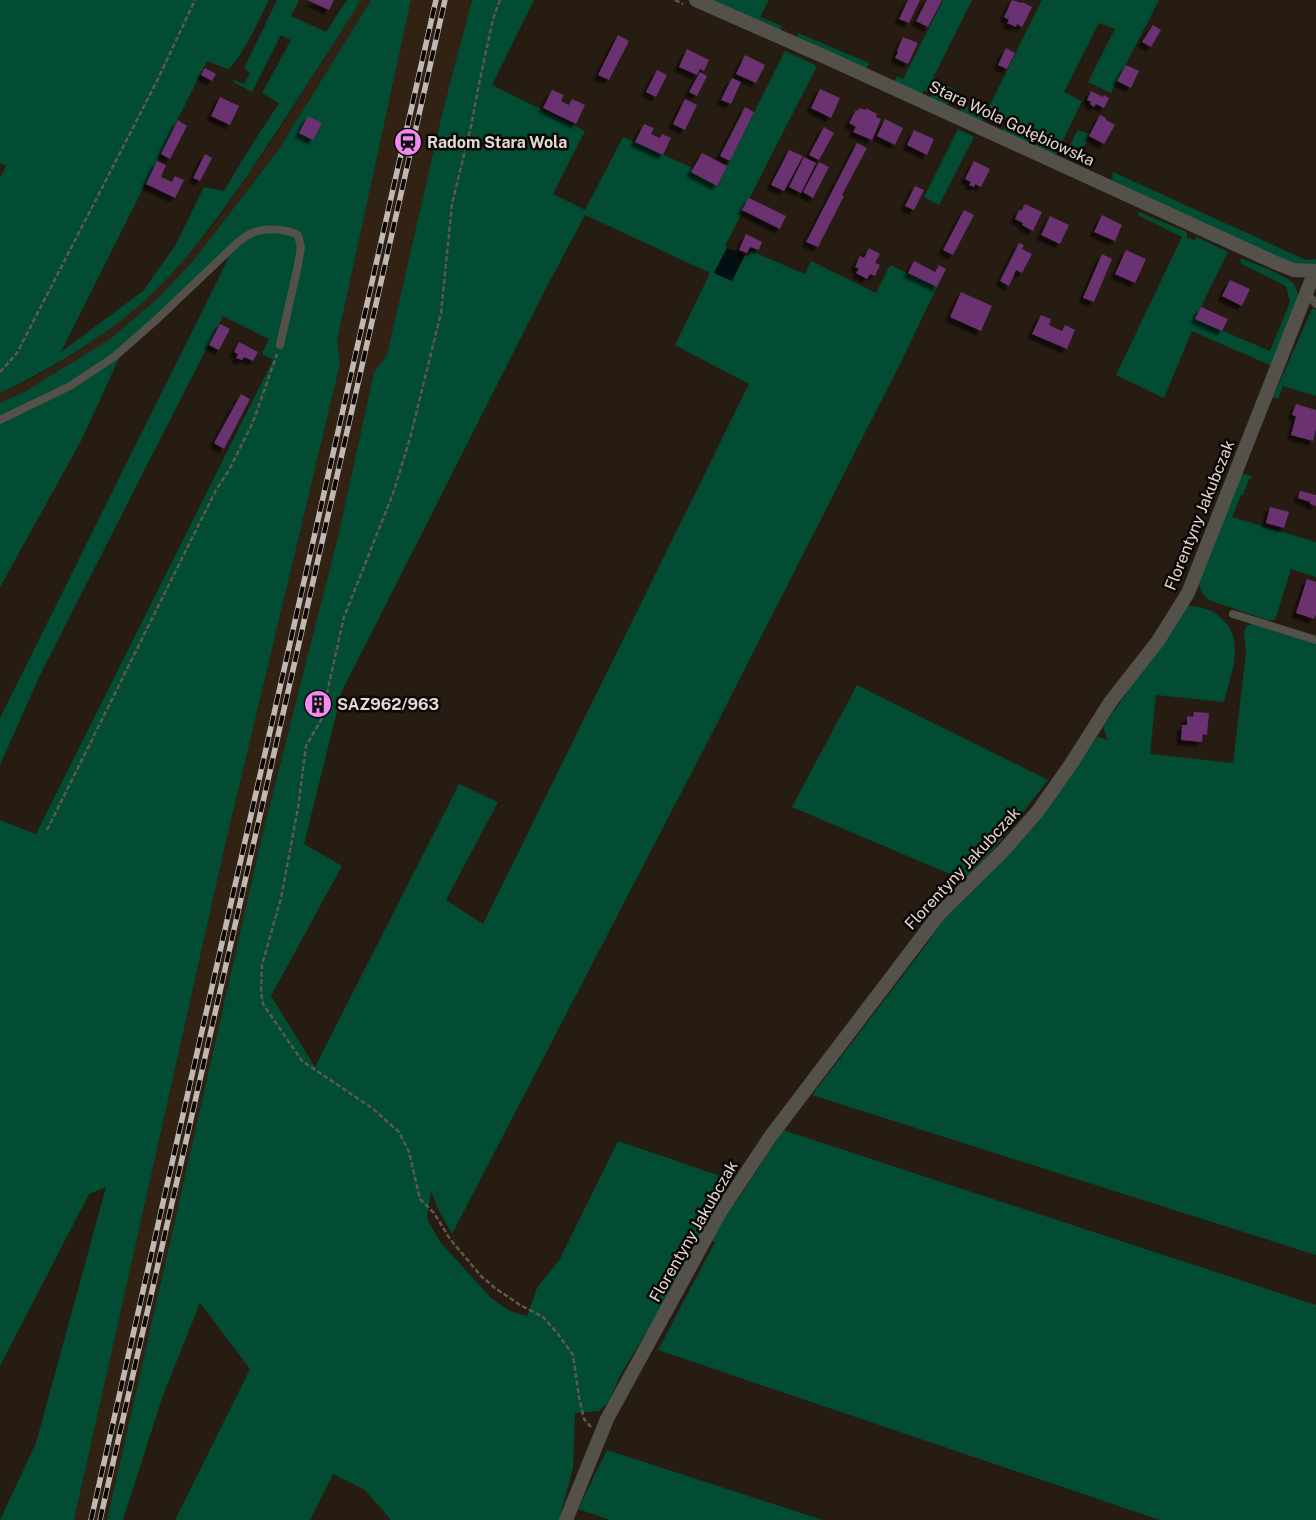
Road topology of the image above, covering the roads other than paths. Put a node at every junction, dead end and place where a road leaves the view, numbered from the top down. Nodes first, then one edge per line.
1 (696, 0) edge
2 (1315, 271) edge
3 (1312, 298) edge
4 (280, 345) road end
5 (0, 420) edge
6 (1233, 614) dead end
7 (1316, 640) edge
8 (566, 1520) edge

1 - 2 street, Stara Wola Gołębiowska
2 - 3 street, Florentyny Jakubczak
3 - 8 street, Florentyny Jakubczak
4 - 5 lane
6 - 7 lane

